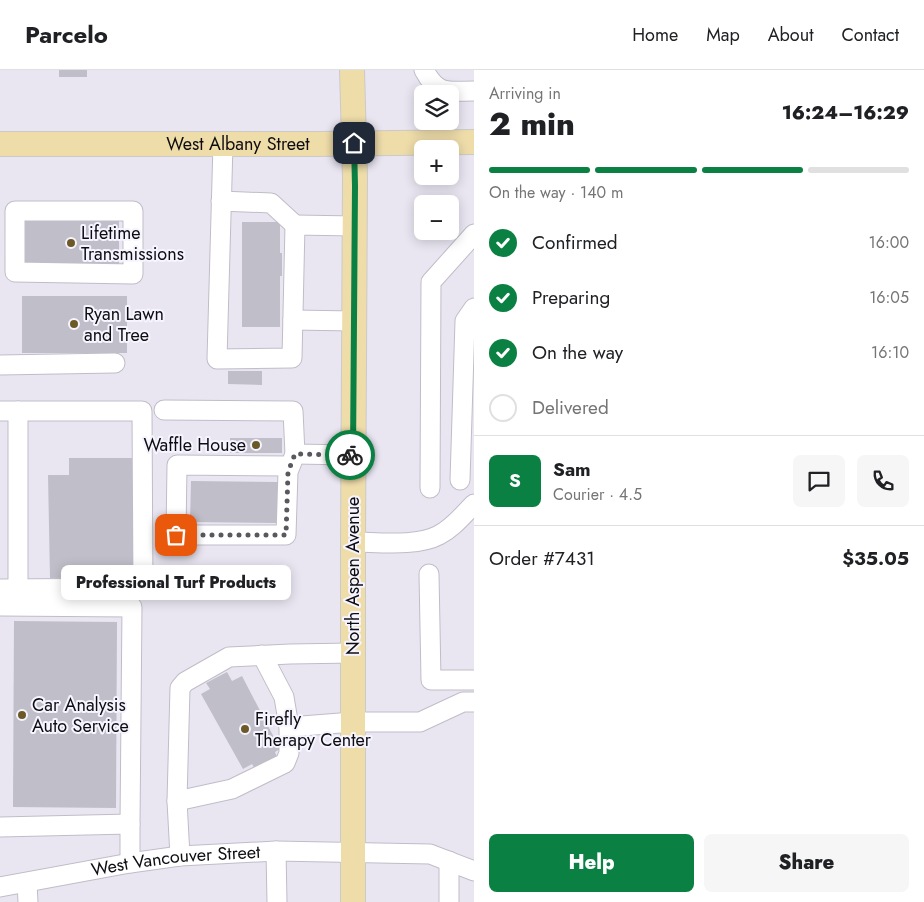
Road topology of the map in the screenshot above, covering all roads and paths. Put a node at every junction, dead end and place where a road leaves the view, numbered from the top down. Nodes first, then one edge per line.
1 (352, 70) edge
2 (424, 70) edge
3 (474, 91) edge
4 (474, 142) edge
5 (354, 143) junction
6 (0, 144) edge
7 (223, 144) junction
8 (221, 200) junction
9 (295, 225) junction
10 (354, 226) junction
11 (474, 234) edge
12 (7, 243) edge
13 (474, 308) edge
14 (292, 320) junction
15 (354, 321) junction
16 (115, 363) dead end
17 (0, 365) edge
18 (164, 410) dead end
19 (9, 411) edge
20 (353, 455) junction
21 (293, 460) junction
22 (460, 480) dead end
23 (430, 488) dead end
24 (474, 504) edge
25 (353, 542) junction
26 (429, 574) dead end
27 (9, 589) edge
28 (0, 606) edge
29 (353, 653) junction
30 (262, 655) junction
31 (474, 680) edge
32 (474, 702) edge
33 (353, 722) junction
34 (288, 727) junction
35 (184, 800) junction
36 (130, 824) junction
37 (0, 827) edge
38 (276, 851) junction
39 (353, 852) junction
40 (186, 855) junction
41 (449, 861) junction
42 (130, 863) junction
43 (474, 871) edge
44 (27, 883) junction
45 (0, 887) edge
46 (28, 902) edge
47 (277, 902) edge
48 (353, 902) edge
49 (449, 902) edge

1 - 5 main road, North Aspen Avenue
2 - 3 street
4 - 5 main road, West Albany Street
5 - 7 main road, West Albany Street
5 - 10 main road, North Aspen Avenue
6 - 7 main road, West Albany Street
7 - 8 street
8 - 9 street
8 - 14 street
9 - 10 street
9 - 14 street
10 - 15 main road, North Aspen Avenue
11 - 23 street
12 - 12 street
13 - 22 street
14 - 15 street
15 - 20 main road, North Aspen Avenue
16 - 17 street
18 - 21 street
19 - 27 street
19 - 27 street
20 - 21 street
20 - 25 main road, North Aspen Avenue
21 - 21 street
24 - 25 street
25 - 29 main road, North Aspen Avenue
26 - 31 street
28 - 36 street
29 - 30 street
29 - 33 main road, North Aspen Avenue
30 - 34 street
30 - 35 street
32 - 33 street
33 - 34 street
33 - 39 main road, North Aspen Avenue
34 - 35 street
35 - 40 street
36 - 37 street
36 - 42 street
38 - 39 street, West Vancouver Street
38 - 40 street, West Vancouver Street
38 - 47 street
39 - 41 street, West Vancouver Street
39 - 48 main road, North Aspen Avenue
40 - 42 street, West Vancouver Street
41 - 43 street, West Vancouver Street
41 - 49 street
42 - 44 street, West Vancouver Street
44 - 45 street, West Vancouver Street
44 - 46 street

